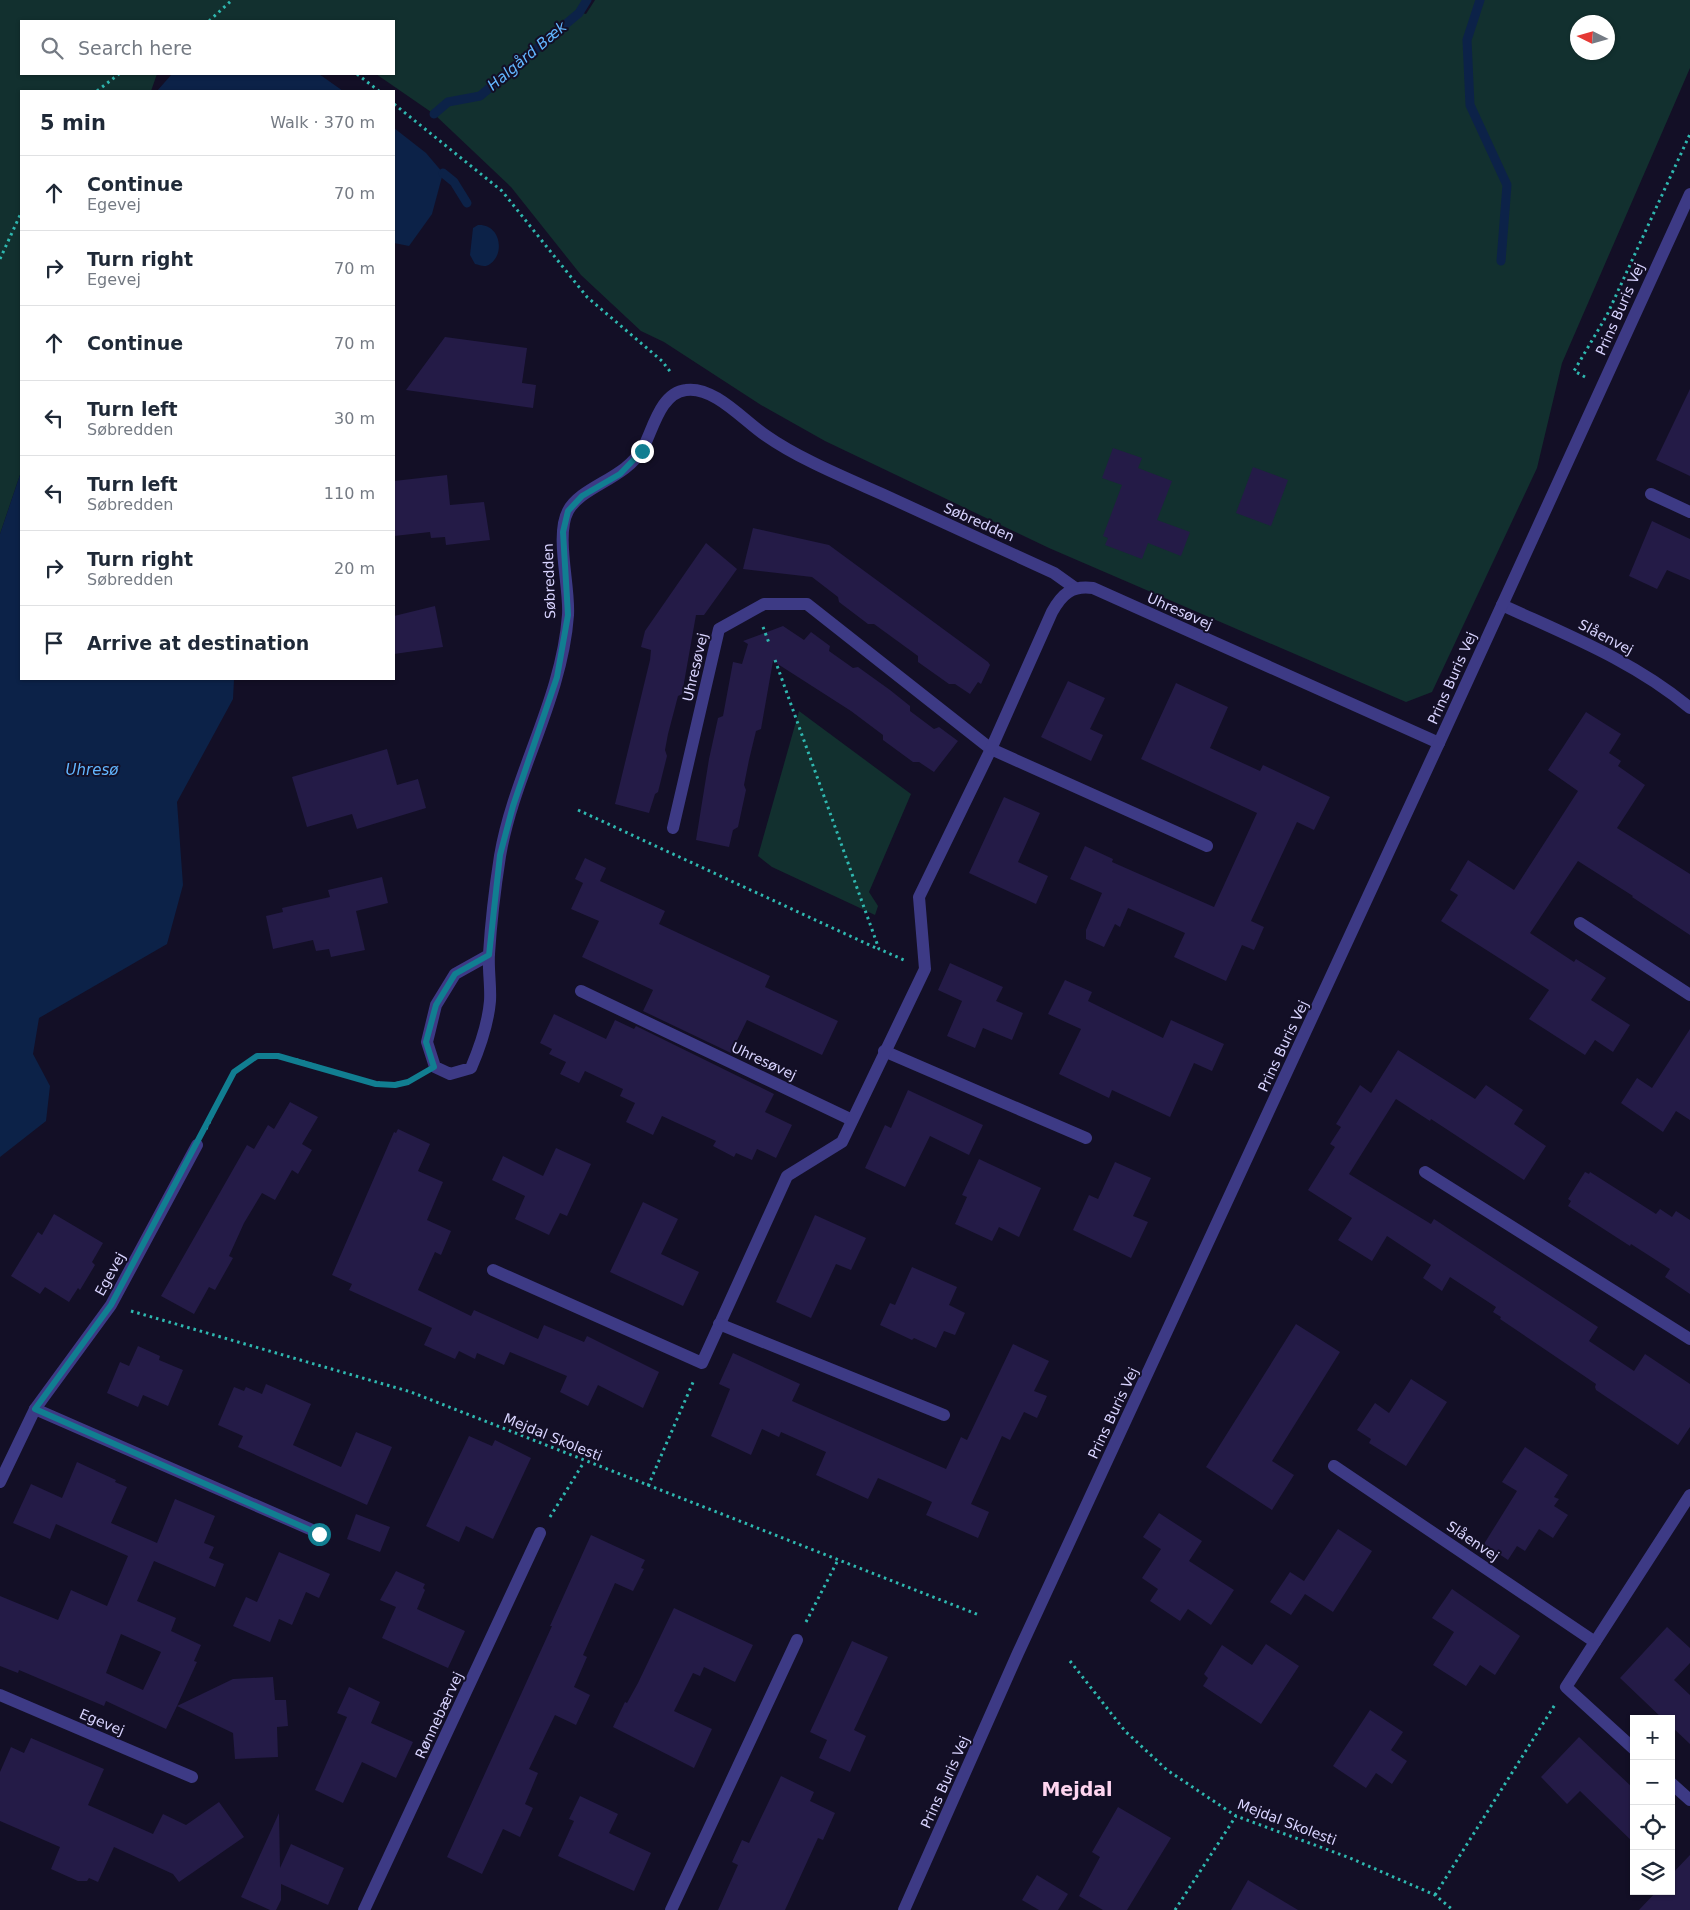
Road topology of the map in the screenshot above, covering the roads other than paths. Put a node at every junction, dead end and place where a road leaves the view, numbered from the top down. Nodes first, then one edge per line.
1 (1690, 194) edge
2 (1652, 494) dead end
3 (1690, 512) edge
4 (1075, 588) junction
5 (1502, 605) junction
6 (1690, 708) edge
7 (1439, 744) junction
8 (991, 749) junction
9 (673, 828) dead end
10 (1207, 846) dead end
11 (1580, 923) dead end
12 (489, 955) junction
13 (581, 991) dead end
14 (1690, 995) edge
15 (884, 1051) junction
16 (852, 1120) junction
17 (1086, 1138) dead end
18 (197, 1145) road end
19 (1425, 1172) dead end
20 (493, 1270) dead end
21 (720, 1324) junction
22 (1690, 1339) edge
23 (35, 1409) junction
24 (944, 1415) dead end
25 (1334, 1466) dead end
26 (0, 1482) edge
27 (1690, 1495) edge
28 (540, 1533) road end
29 (319, 1534) dead end
30 (797, 1640) road end
31 (1595, 1642) junction
32 (0, 1695) edge
33 (1630, 1745) edge
34 (192, 1777) dead end
35 (1675, 1787) edge
36 (1690, 1800) edge
37 (364, 1910) edge
38 (671, 1910) edge
39 (904, 1910) edge

1 - 5 street, Prins Buris Vej
2 - 3 street
4 - 7 street, Uhresøvej
4 - 8 street
4 - 12 street, Søbredden
5 - 6 street, Slåenvej
5 - 7 street, Prins Buris Vej
7 - 39 street, Prins Buris Vej
8 - 9 street, Uhresøvej
8 - 10 street, Uhresøvej
8 - 15 street
11 - 14 street
12 - 12 street, Søbredden
13 - 16 street, Uhresøvej
15 - 16 street
15 - 17 street
16 - 21 street
18 - 23 street, Egevej
19 - 22 street
20 - 21 street
21 - 24 street
23 - 26 street, Egevej
23 - 29 street
25 - 31 street, Slåenvej
27 - 31 street
28 - 37 street, Rønnebærvej
30 - 38 street
31 - 33 street
32 - 34 street, Egevej
35 - 36 street

